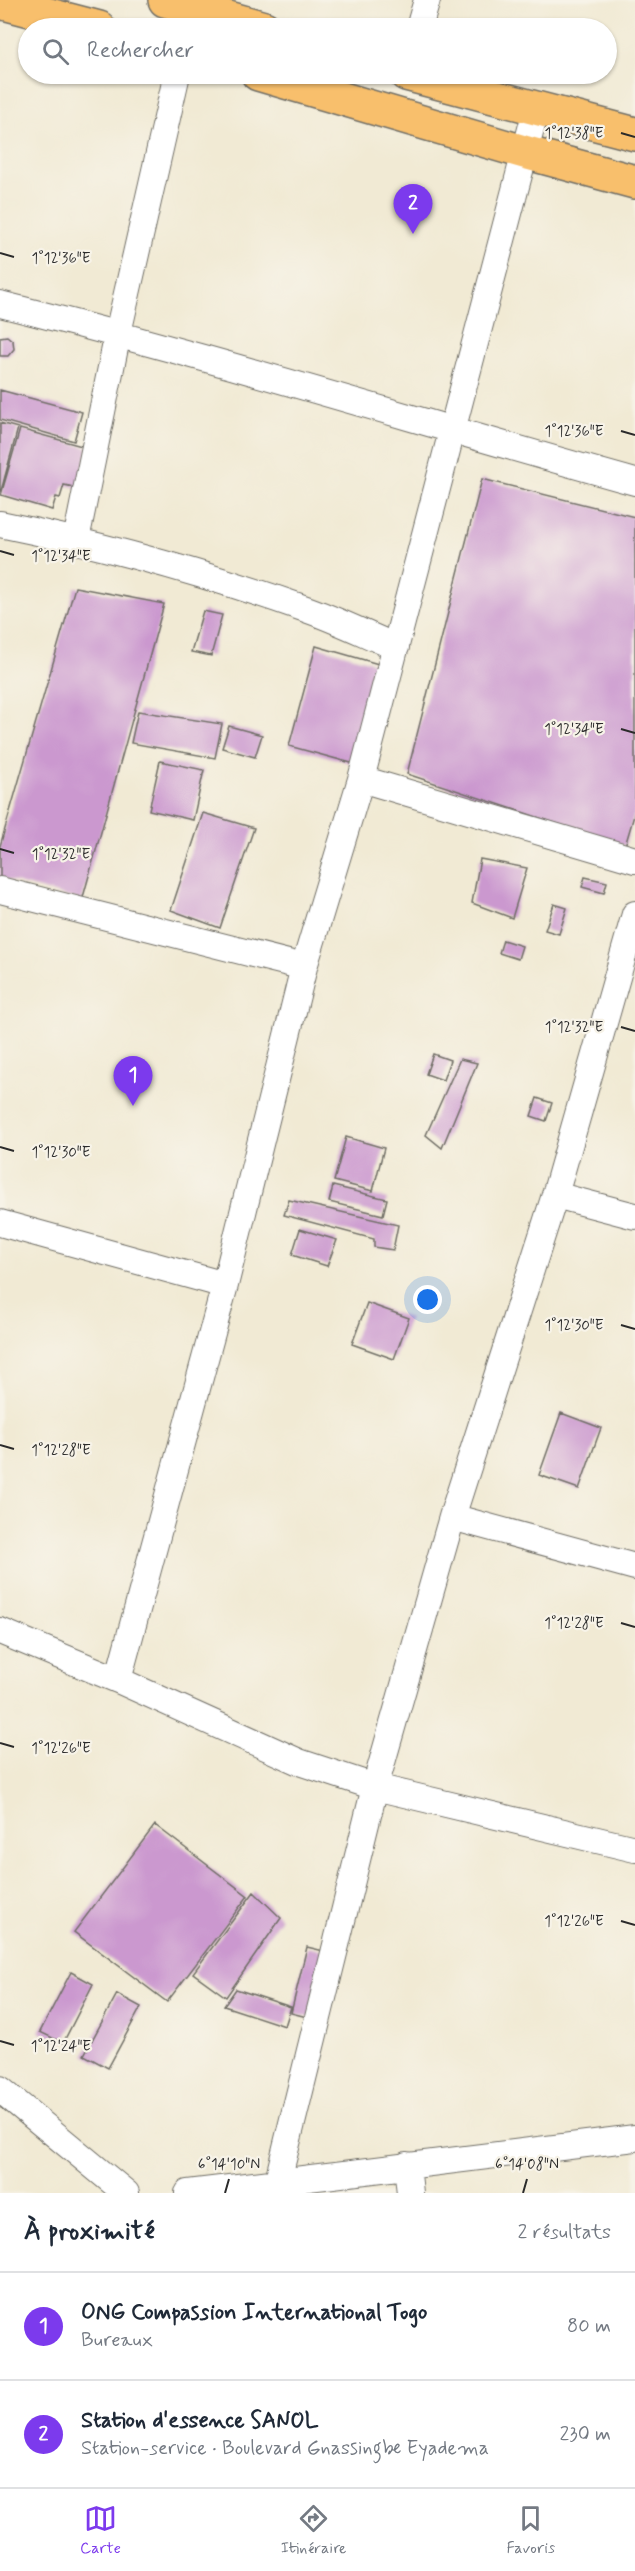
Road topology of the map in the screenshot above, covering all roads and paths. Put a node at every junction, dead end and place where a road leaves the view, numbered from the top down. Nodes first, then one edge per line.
1 (165, 0) edge
2 (427, 0) edge
3 (0, 2) edge
4 (61, 18) edge
5 (229, 18) edge
6 (422, 18) edge
7 (175, 84) edge
8 (292, 84) edge
9 (447, 84) edge
10 (537, 106) junction
11 (635, 134) edge
12 (524, 152) junction
13 (635, 182) edge
14 (0, 304) edge
15 (118, 333) junction
16 (452, 431) junction
17 (635, 482) edge
18 (0, 524) edge
19 (76, 540) junction
20 (396, 647) junction
21 (361, 779) junction
22 (635, 860) edge
23 (0, 890) edge
24 (635, 914) edge
25 (304, 967) junction
26 (555, 1195) junction
27 (635, 1216) edge
28 (0, 1223) edge
29 (225, 1286) junction
30 (452, 1517) junction
31 (635, 1567) edge
32 (0, 1631) edge
33 (118, 1680) junction
34 (375, 1787) junction
35 (635, 1849) edge
36 (0, 2089) edge
37 (635, 2138) edge
38 (407, 2165) junction
39 (278, 2180) junction
40 (126, 2193) edge
41 (188, 2193) edge
42 (410, 2193) edge

1 - 5 highway
2 - 6 street
3 - 4 highway
7 - 15 street
8 - 12 highway
9 - 10 highway
10 - 11 highway
10 - 12 street
12 - 13 highway
12 - 16 street
14 - 15 street
15 - 16 street
15 - 19 street
16 - 17 street
16 - 20 street
18 - 19 street
19 - 20 street
20 - 21 street
21 - 22 street
21 - 25 street
23 - 25 street
24 - 26 street
25 - 29 street
26 - 27 street
26 - 30 street
28 - 29 street
29 - 33 street
30 - 31 street
30 - 34 street
32 - 33 street
33 - 34 street
34 - 35 street
34 - 39 street
36 - 40 street
37 - 38 street
38 - 39 street
38 - 42 street
39 - 41 street

